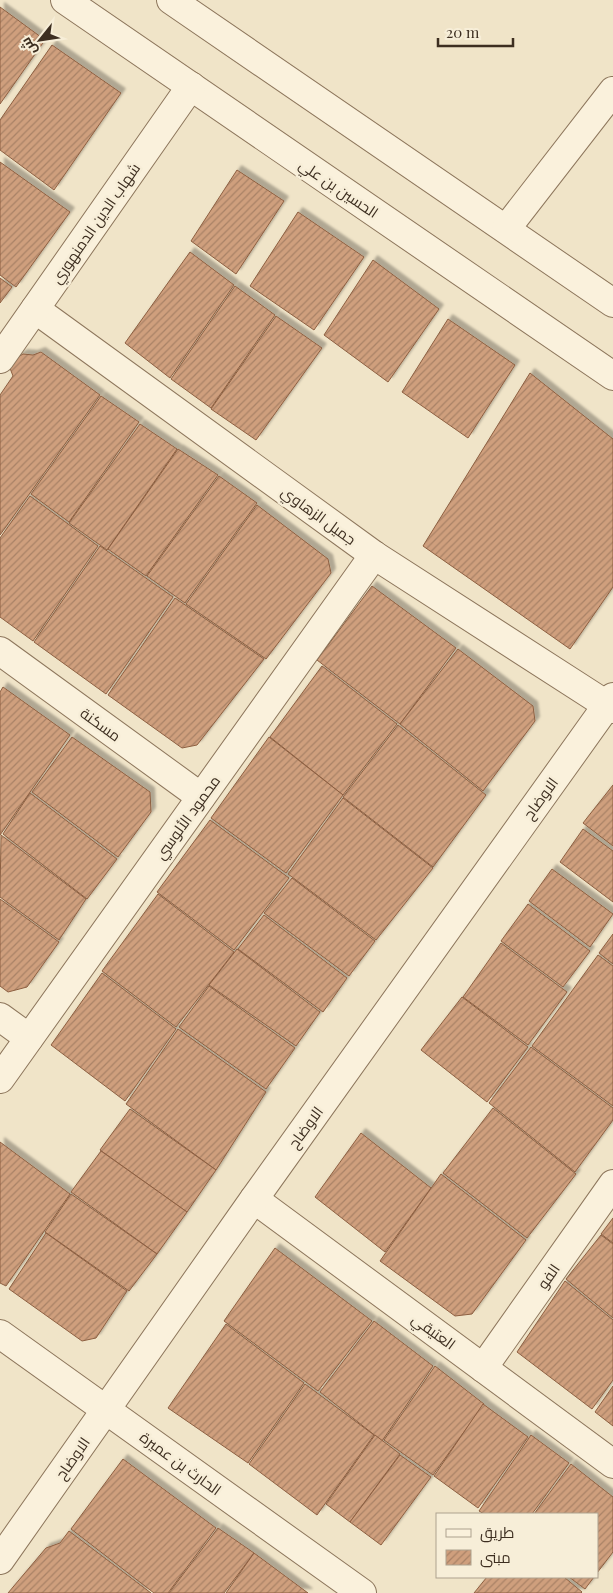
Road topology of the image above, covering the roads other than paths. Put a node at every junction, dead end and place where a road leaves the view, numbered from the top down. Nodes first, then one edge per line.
1 (65, 0) edge
2 (171, 0) edge
3 (191, 86) junction
4 (613, 91) edge
5 (506, 229) junction
6 (613, 303) edge
7 (35, 308) junction
8 (0, 359) edge
9 (613, 376) edge
10 (374, 555) junction
11 (0, 651) edge
12 (611, 703) edge
13 (201, 797) junction
14 (0, 1017) edge
15 (29, 1038) junction
16 (0, 1079) edge
17 (613, 1184) edge
18 (254, 1199) junction
19 (0, 1334) edge
20 (483, 1368) junction
21 (106, 1410) junction
22 (613, 1464) edge
23 (0, 1560) edge
24 (362, 1593) edge

1 - 3 street, الحسين بن علي
2 - 5 street
3 - 7 street, شهاب الدين الدمنهوري
3 - 9 street, الحسين بن علي
4 - 5 street
5 - 6 street
7 - 8 street, شهاب الدين الدمنهوري
7 - 10 street, جميل الزهاوي
10 - 12 street, جميل الزهاوي
10 - 13 street, محمود الألوسي
11 - 13 street, مسكنة
12 - 18 street, الاوضاح
13 - 15 street, محمود الألوسي
14 - 15 street
15 - 16 street, محمود الألوسي
17 - 20 street, الفو
18 - 20 street, العتيقي
18 - 21 street, الاوضاح
19 - 21 street, الحارث بن عميرة
20 - 22 street, العتيقي
21 - 23 street, الاوضاح
21 - 24 street, الحارث بن عميرة

